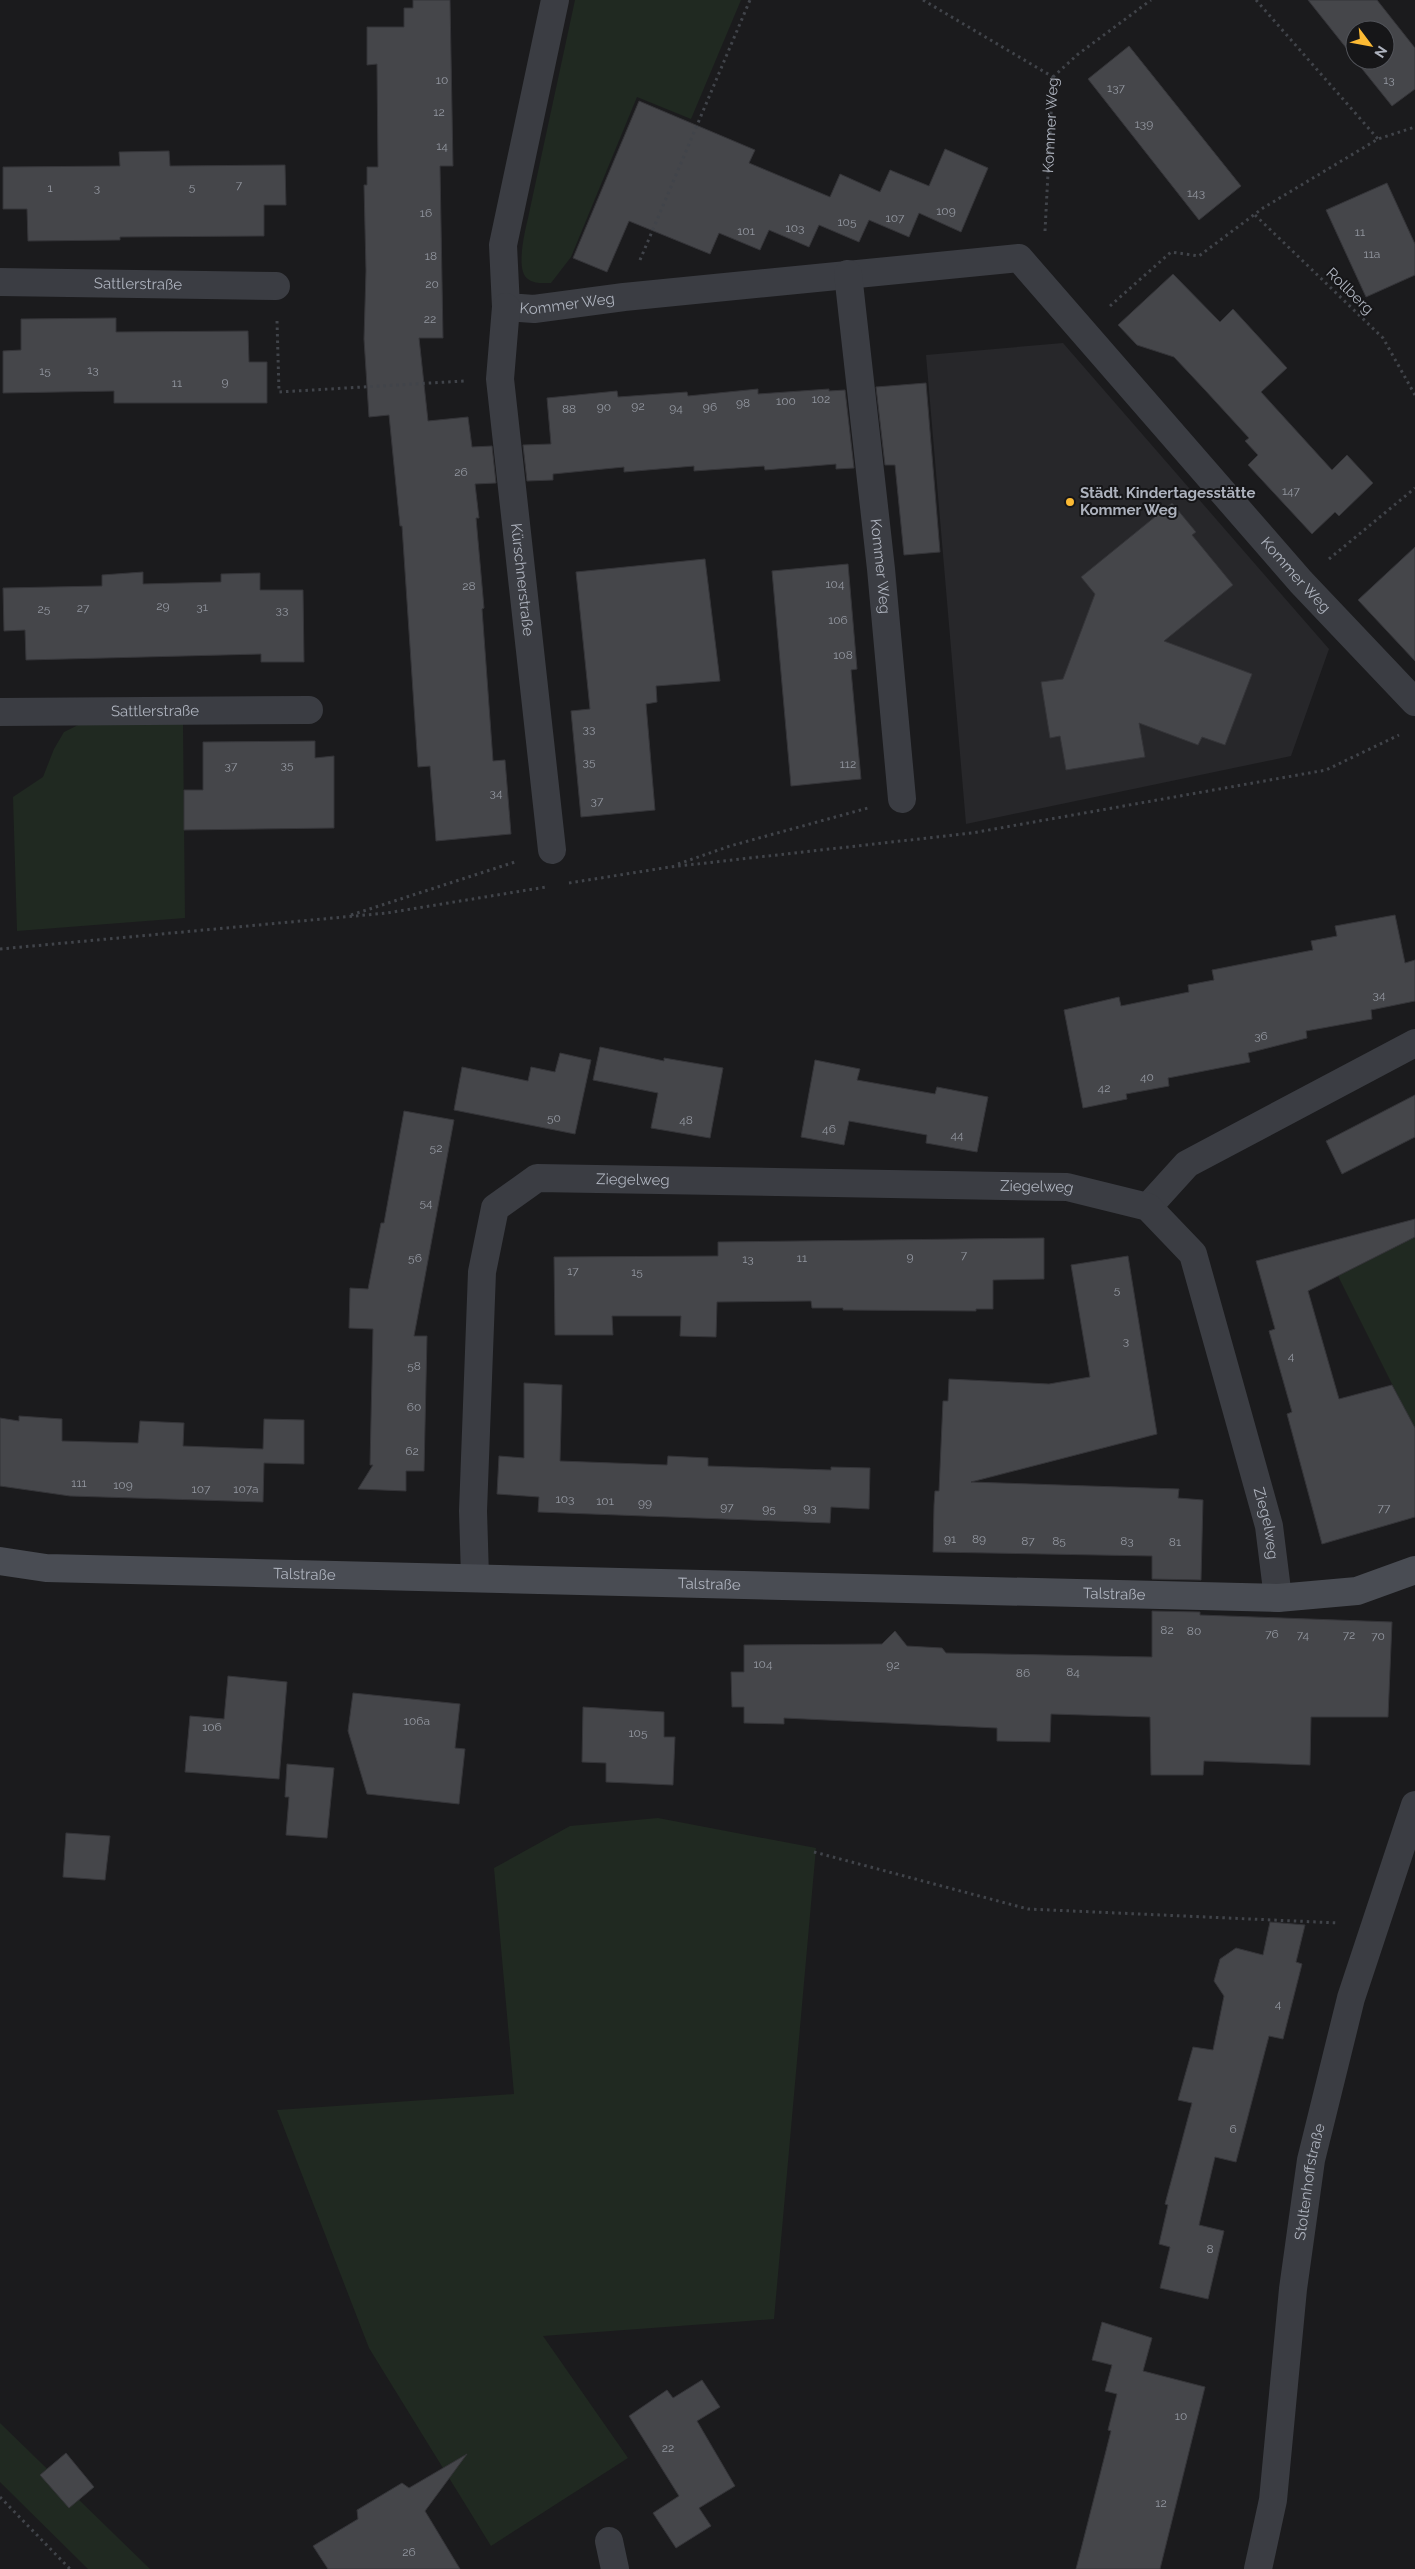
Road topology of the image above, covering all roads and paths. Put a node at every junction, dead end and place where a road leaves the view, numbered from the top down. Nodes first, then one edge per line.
1 (556, 0) edge
2 (750, 0) edge
3 (922, 0) edge
4 (1151, 0) edge
5 (1256, 0) edge
6 (1053, 77) junction
7 (1415, 127) edge
8 (1378, 139) junction
9 (1255, 214) junction
10 (1044, 238) dead end
11 (848, 274) junction
12 (0, 282) edge
13 (276, 286) joint
14 (624, 297) junction
15 (506, 307) junction
16 (1083, 329) junction
17 (500, 379) junction
18 (1415, 395) edge
19 (1415, 488) edge
20 (1301, 582) junction
21 (1415, 702) edge
22 (309, 710) dead end
23 (0, 712) edge
24 (902, 799) joint
25 (552, 850) joint
26 (670, 867) dead end
27 (387, 913) dead end
28 (343, 917) junction
29 (0, 949) edge
30 (1415, 1042) edge
31 (1148, 1207) junction
32 (0, 1561) edge
33 (1415, 1570) edge
34 (475, 1577) junction
35 (1278, 1598) junction
36 (1415, 1805) edge
37 (814, 1852) dead end
38 (1334, 1921) dead end
39 (0, 2496) edge
40 (609, 2540) dead end
41 (70, 2569) edge
42 (615, 2569) edge
43 (1258, 2569) edge

1 - 15 street, Kommer Weg
2 - 14 path
3 - 6 path, Kommer Weg
4 - 6 path
5 - 8 path
6 - 10 path, Kommer Weg
7 - 8 path
8 - 9 path
9 - 16 path
9 - 18 path, Rollberg
11 - 14 street, Kommer Weg
11 - 16 street, Kommer Weg
11 - 24 street, Kommer Weg
12 - 13 street, Sattlerstraße
13 - 17 path
14 - 15 street, Kommer Weg
15 - 17 street, Kürschnerstraße
16 - 20 street, Kommer Weg
17 - 25 street, Kürschnerstraße
19 - 20 path
20 - 21 street, Kommer Weg
22 - 23 street, Sattlerstraße
24 - 26 path
25 - 28 path
27 - 28 path
28 - 29 path
30 - 31 street
31 - 34 street, Ziegelweg
31 - 35 street, Ziegelweg
32 - 34 street, Talstraße
33 - 35 street, Talstraße
34 - 35 street, Talstraße
36 - 43 street, Stoltenhoffstraße
37 - 38 path
39 - 41 path
40 - 42 street

